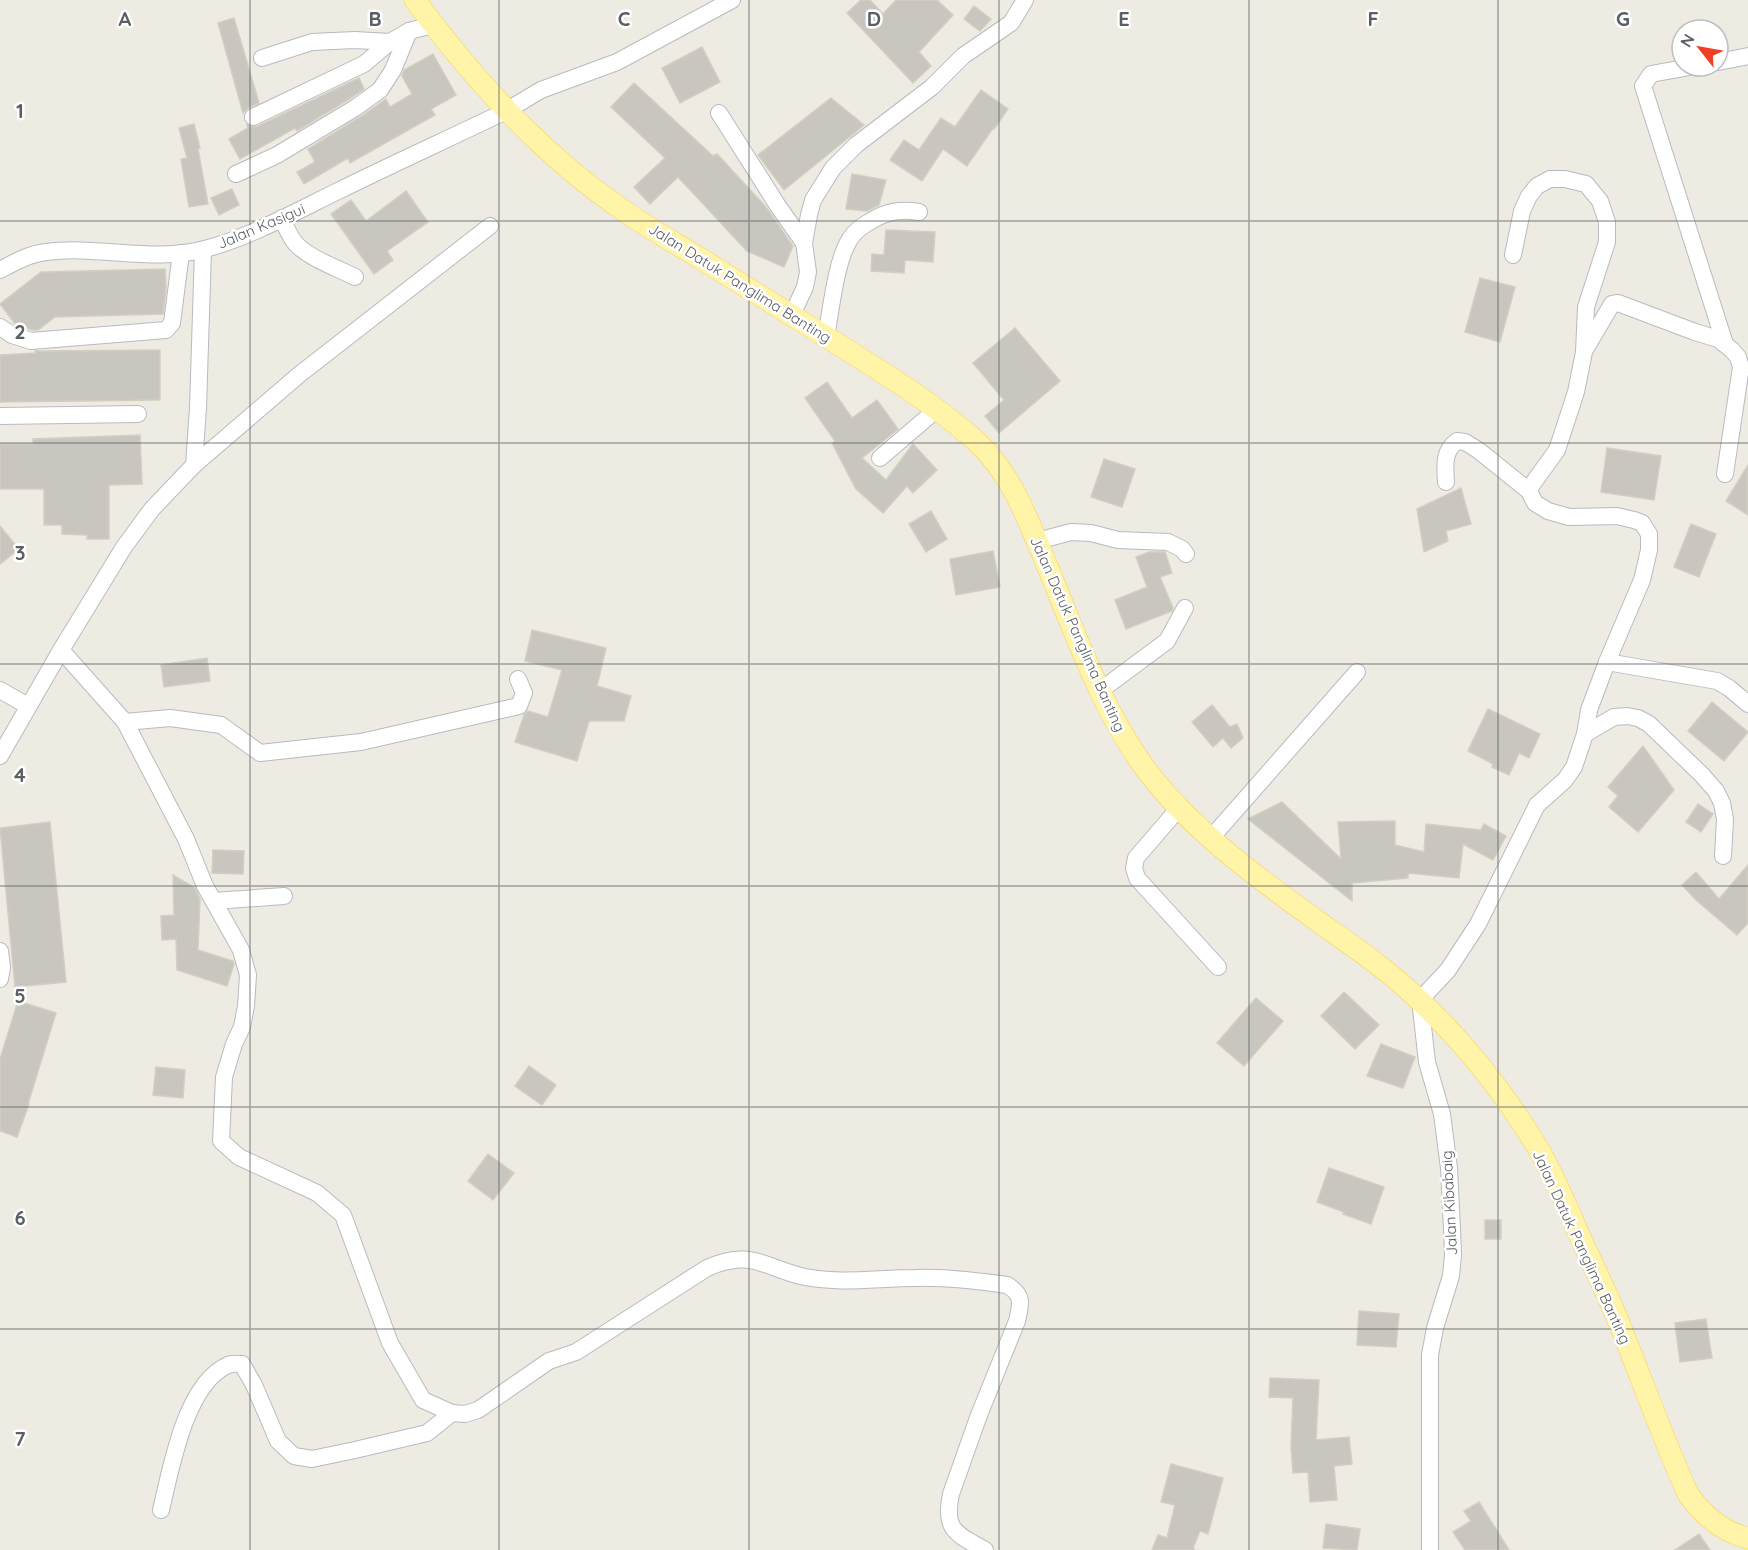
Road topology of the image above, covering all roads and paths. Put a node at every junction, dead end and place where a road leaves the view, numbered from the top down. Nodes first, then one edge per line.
1 (415, 0) edge
2 (732, 0) edge
3 (1025, 0) edge
4 (433, 25) junction
5 (409, 31) junction
6 (390, 42) junction
7 (1748, 56) edge
8 (262, 58) dead end
9 (1730, 60) edge
10 (1670, 71) edge
11 (506, 111) junction
12 (719, 112) dead end
13 (253, 117) dead end
14 (236, 174) dead end
15 (919, 212) dead end
16 (282, 218) junction
17 (490, 225) dead end
18 (804, 243) junction
19 (202, 250) junction
20 (181, 253) junction
21 (1513, 255) dead end
22 (0, 270) edge
23 (355, 277) dead end
24 (792, 315) junction
25 (0, 327) edge
26 (826, 337) junction
27 (1725, 344) junction
28 (1584, 352) junction
29 (936, 410) junction
30 (138, 414) dead end
31 (0, 416) edge
32 (880, 458) dead end
33 (194, 465) junction
34 (1725, 474) dead end
35 (1446, 482) dead end
36 (1528, 491) junction
37 (1036, 541) junction
38 (1186, 554) dead end
39 (1185, 608) dead end
40 (61, 650) junction
41 (1607, 662) junction
42 (1357, 672) dead end
43 (518, 679) dead end
44 (0, 690) edge
45 (1101, 690) junction
46 (1748, 704) edge
47 (28, 706) junction
48 (125, 722) junction
49 (1585, 734) junction
50 (0, 756) edge
51 (1179, 808) junction
52 (1211, 838) junction
53 (1723, 856) dead end
54 (284, 896) dead end
55 (214, 901) junction
56 (0, 951) edge
57 (1218, 967) dead end
58 (0, 979) edge
59 (1420, 1000) junction
60 (452, 1413) junction
61 (161, 1510) dead end
62 (1748, 1538) edge
63 (985, 1550) edge
64 (1430, 1550) edge

1 - 4 main road, Jalan Datuk Panglima Banting
2 - 11 street, Jalan Kasigui
3 - 18 street
4 - 5 street
4 - 11 main road, Jalan Datuk Panglima Banting
5 - 6 street
5 - 14 street
6 - 8 street
6 - 13 street
7 - 9 street
10 - 27 street
11 - 16 street, Jalan Kasigui
11 - 24 main road, Jalan Datuk Panglima Banting
12 - 18 street
15 - 26 street
16 - 19 street, Jalan Kasigui
16 - 23 street
17 - 33 street
18 - 24 street
19 - 20 street, Jalan Kasigui
19 - 33 street
20 - 22 street, Jalan Kasigui
20 - 25 street
21 - 28 street
24 - 26 main road, Jalan Datuk Panglima Banting
26 - 29 main road, Jalan Datuk Panglima Banting
27 - 28 street
27 - 34 street
28 - 36 street
29 - 32 street
29 - 37 main road, Jalan Datuk Panglima Banting
30 - 31 street
33 - 40 street
35 - 36 street
36 - 41 street
37 - 38 street
37 - 45 main road, Jalan Datuk Panglima Banting
39 - 45 street
40 - 47 street
40 - 48 street
41 - 46 street
41 - 49 street
42 - 52 street
43 - 48 street
44 - 47 street
45 - 51 main road, Jalan Datuk Panglima Banting
47 - 50 street
48 - 55 street
49 - 53 street
49 - 59 street
51 - 52 main road, Jalan Datuk Panglima Banting
51 - 57 street
52 - 59 main road, Jalan Datuk Panglima Banting
54 - 55 street
55 - 60 street
56 - 58 street
59 - 62 main road, Jalan Datuk Panglima Banting
59 - 64 street, Jalan Kibabaig
60 - 61 street
60 - 63 street

